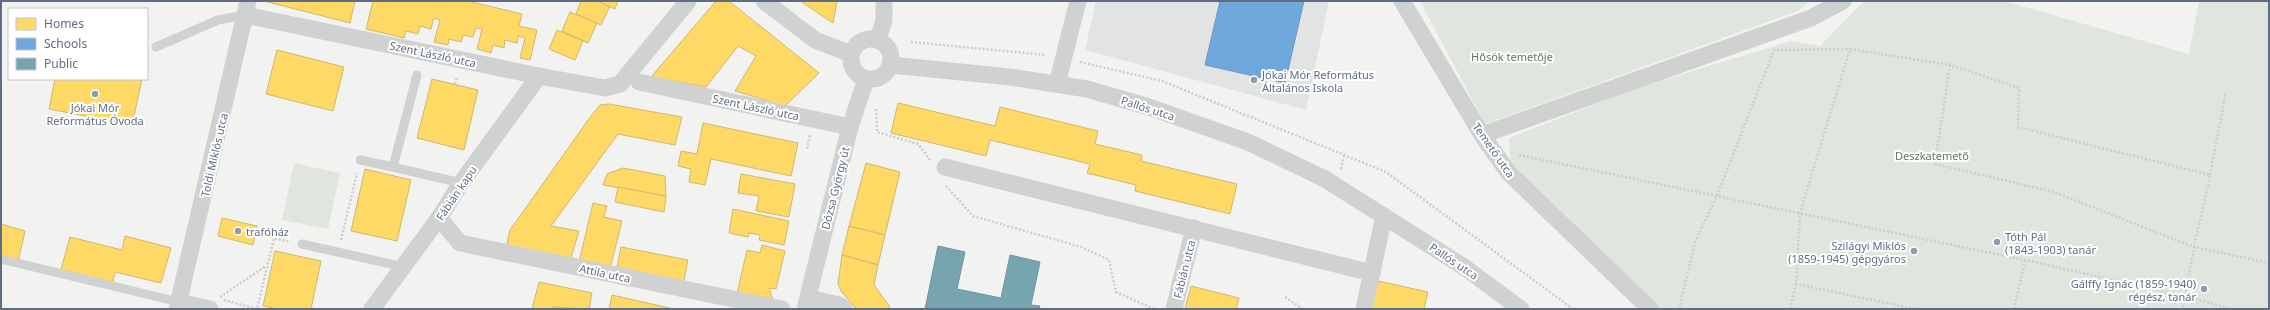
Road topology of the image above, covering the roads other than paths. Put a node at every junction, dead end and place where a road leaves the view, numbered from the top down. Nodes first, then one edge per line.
1 (688, 1) edge
2 (764, 1) edge
3 (884, 1) edge
4 (1078, 1) edge
5 (1402, 1) edge
6 (1843, 1) edge
7 (247, 8) edge
8 (878, 40) junction
9 (156, 47) dead end
10 (851, 54) junction
11 (891, 65) junction
12 (417, 75) dead end
13 (539, 76) junction
14 (866, 79) junction
15 (639, 82) dead end
16 (1057, 84) junction
17 (850, 127) junction
18 (1482, 135) junction
19 (360, 160) road end
20 (393, 167) junction
21 (940, 171) road end
22 (461, 183) junction
23 (1384, 216) junction
24 (439, 218) junction
25 (1194, 228) junction
26 (302, 244) road end
27 (1, 259) edge
28 (404, 267) junction
29 (1372, 273) junction
30 (807, 303) edge
31 (178, 305) edge
32 (210, 309) edge
33 (372, 309) edge
34 (782, 309) edge
35 (844, 309) edge
36 (1174, 309) edge
37 (1364, 309) edge
38 (1522, 309) edge
39 (1650, 309) edge

1 - 13 street, Szent László utca
2 - 10 street
3 - 8 street
4 - 16 street
5 - 18 street, Temető utca
6 - 18 street
7 - 9 lane
7 - 13 street, Szent László utca
7 - 31 street, Toldi Miklós utca
8 - 10 street
8 - 11 street
10 - 14 street
11 - 14 street
11 - 16 street, Pallós utca
12 - 20 lane
13 - 22 street, Fábián kapu
14 - 17 street, Dózsa György út
15 - 17 street, Szent László utca
16 - 23 street, Pallós utca
17 - 30 street, Dózsa György út
18 - 39 street, Temető utca
19 - 20 lane
20 - 22 lane
21 - 25 street
22 - 24 street, Fábián kapu
23 - 29 street
23 - 38 street, Pallós utca
24 - 28 street, Fábián kapu
24 - 34 street, Attila utca
25 - 29 street
25 - 36 street, Fábián utca
26 - 28 lane
27 - 31 lane
28 - 33 street, Fábián kapu
29 - 37 street
30 - 35 street, Dózsa György út
31 - 32 street

